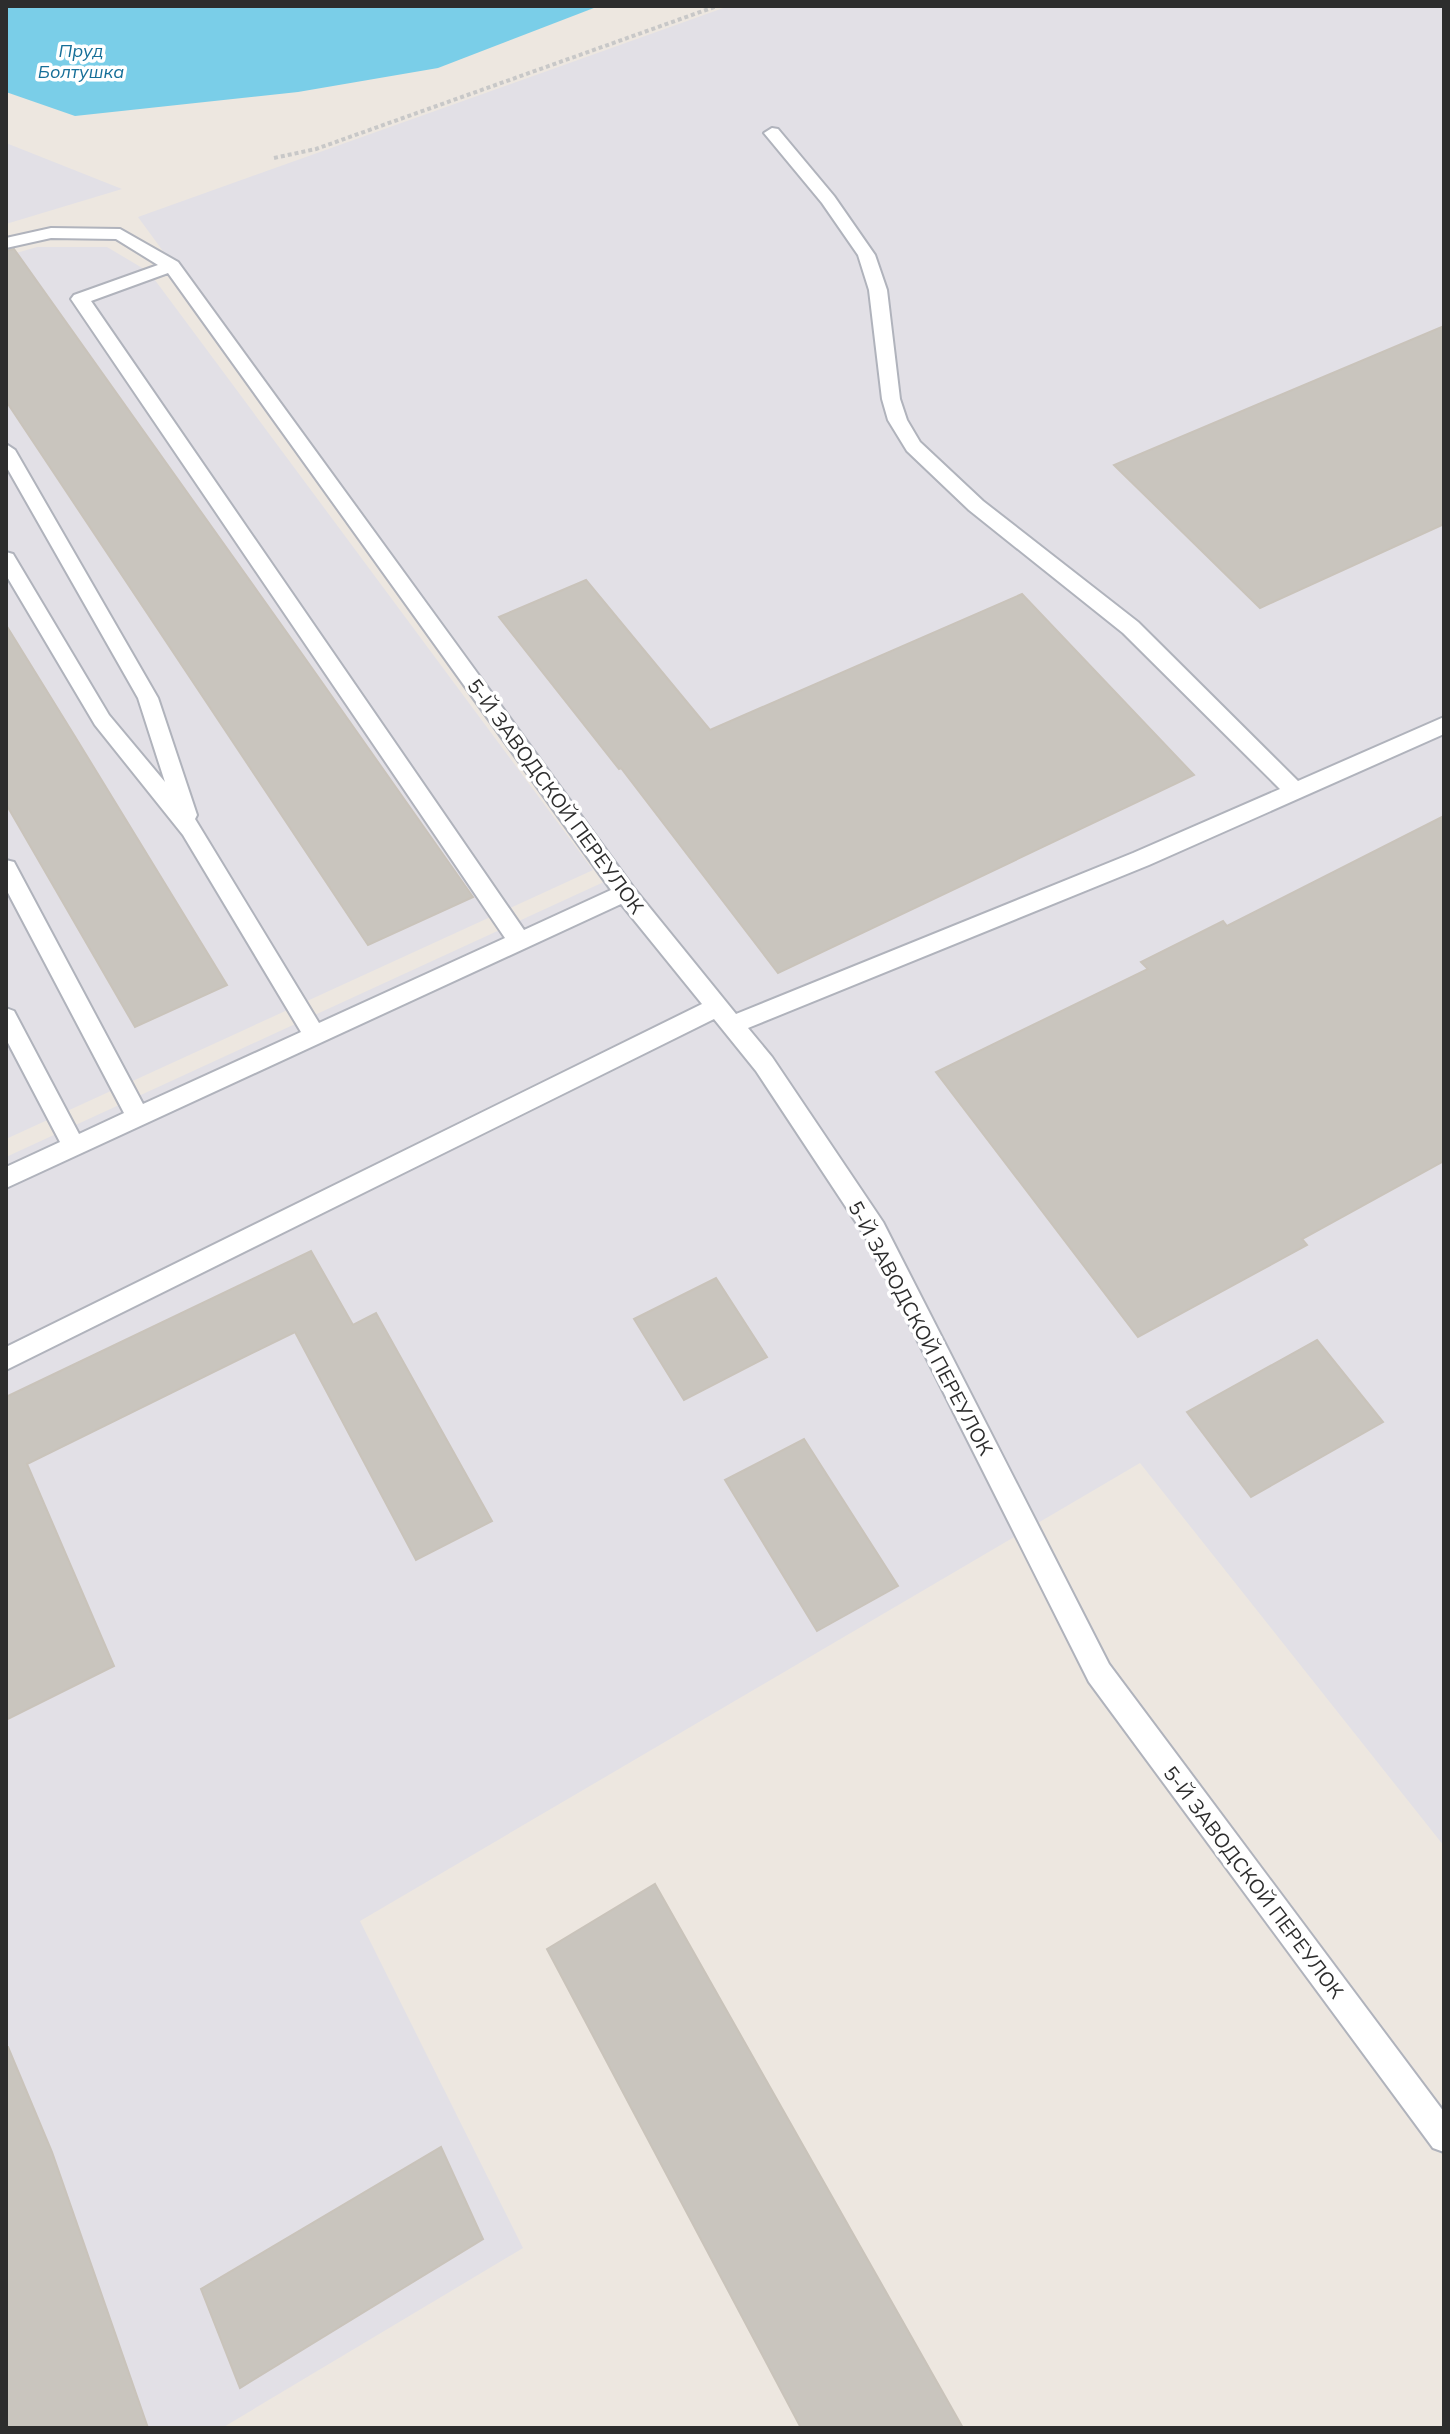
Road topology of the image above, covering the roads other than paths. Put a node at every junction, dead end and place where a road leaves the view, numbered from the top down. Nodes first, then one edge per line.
1 (772, 133) dead end
2 (6, 243) edge
3 (172, 266) junction
4 (6, 450) edge
5 (6, 559) edge
6 (1444, 725) edge
7 (1296, 792) junction
8 (191, 829) junction
9 (6, 868) edge
10 (625, 893) junction
11 (520, 942) junction
12 (725, 1016) junction
13 (6, 1017) edge
14 (315, 1036) junction
15 (138, 1117) junction
16 (74, 1147) junction
17 (6, 1178) edge
18 (6, 1359) edge
19 (1444, 2137) edge

1 - 7 lane
2 - 3 lane
3 - 10 lane, 5-Й ЗАВОДСКОЙ ПЕРЕУЛОК
3 - 11 lane
4 - 8 lane
5 - 8 lane
6 - 7 lane
7 - 12 lane
8 - 14 lane
9 - 15 lane
10 - 11 lane
10 - 12 lane, 5-Й ЗАВОДСКОЙ ПЕРЕУЛОК
11 - 14 lane
12 - 18 lane
12 - 19 lane, 5-Й ЗАВОДСКОЙ ПЕРЕУЛОК
13 - 16 lane
14 - 15 lane
15 - 16 lane
16 - 17 lane

